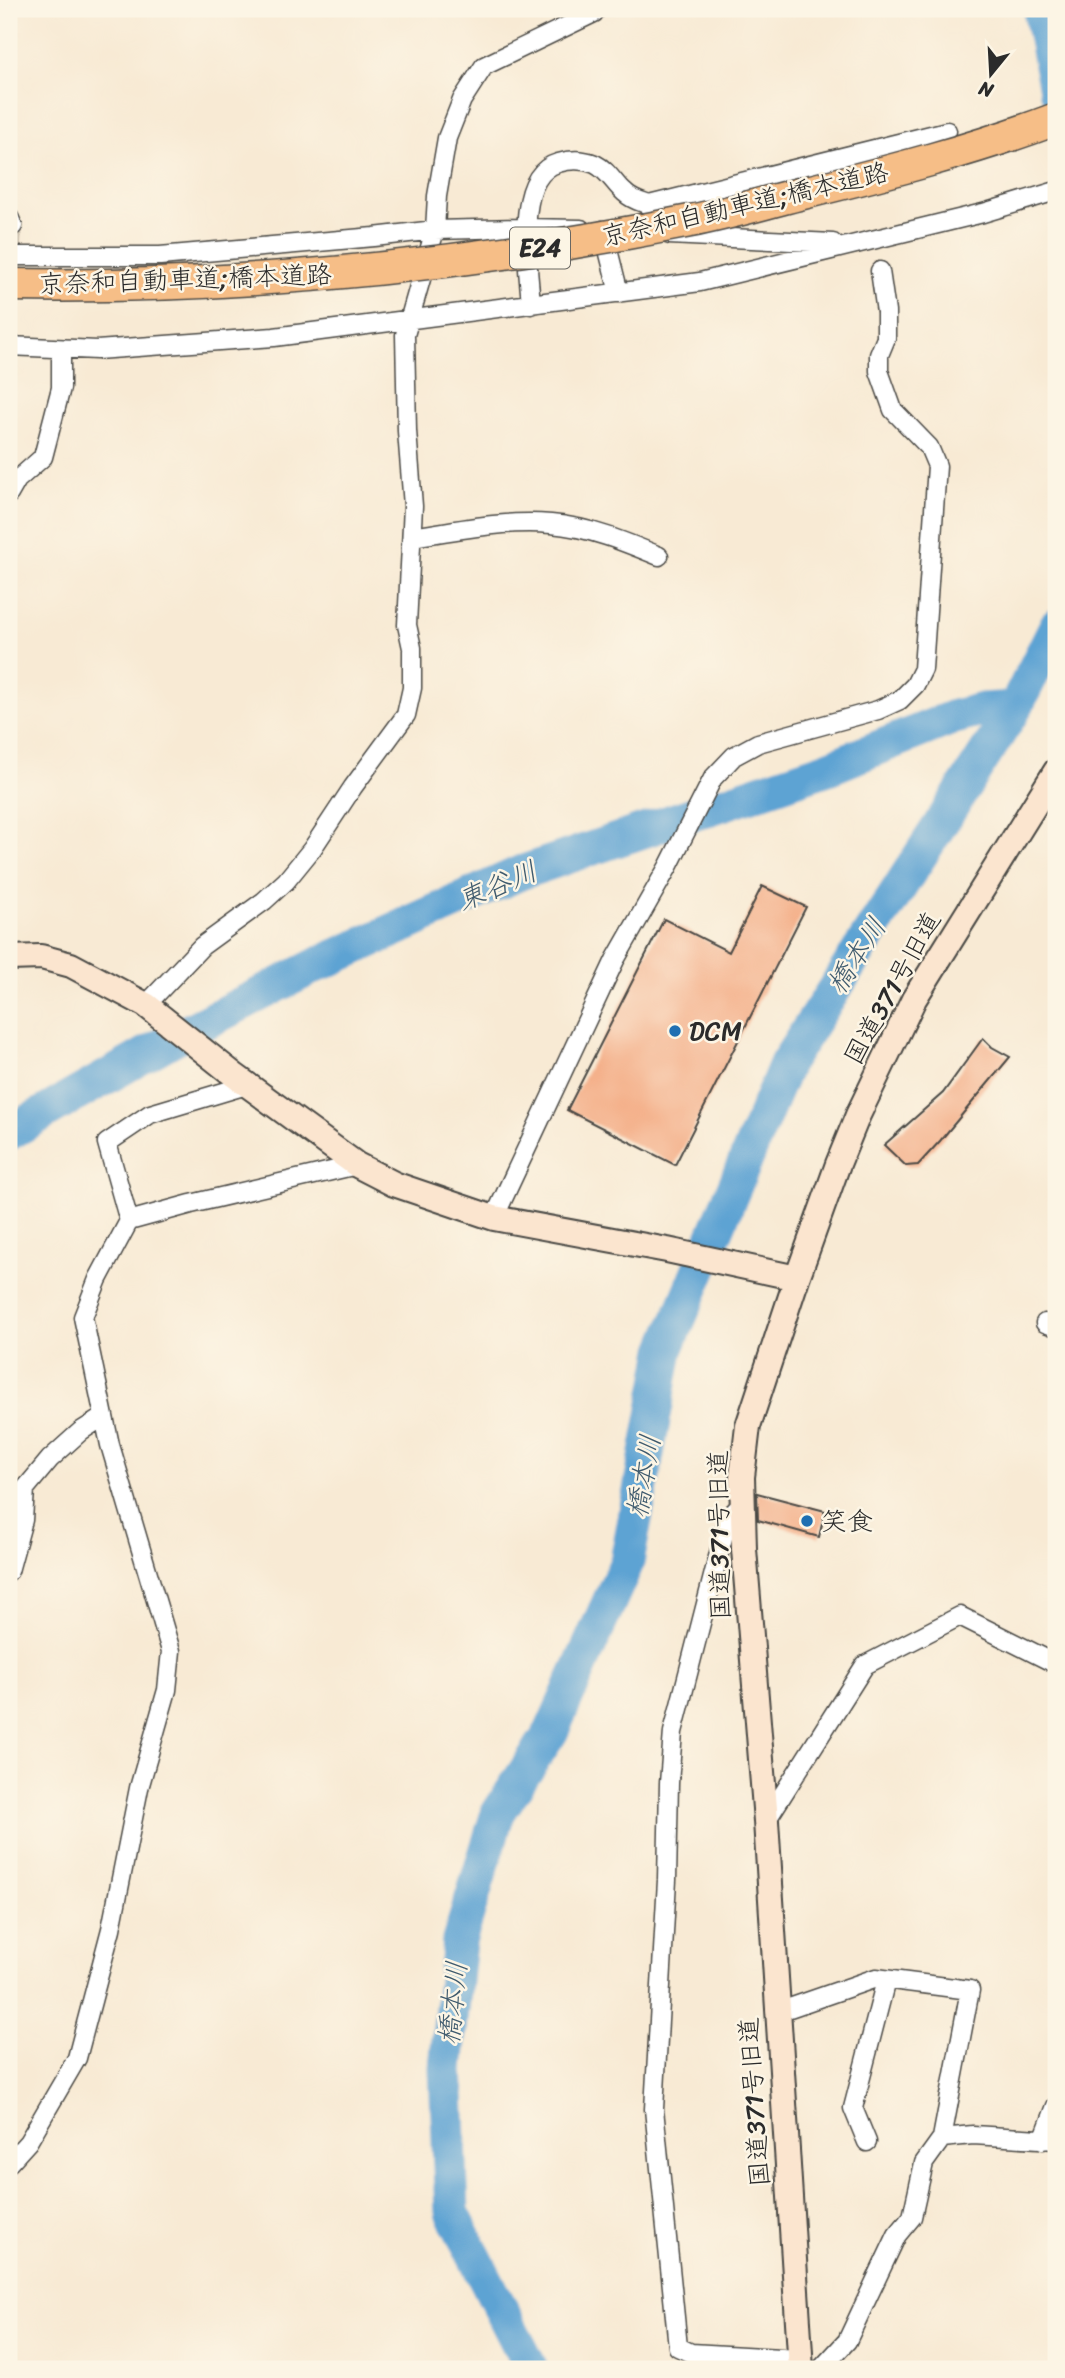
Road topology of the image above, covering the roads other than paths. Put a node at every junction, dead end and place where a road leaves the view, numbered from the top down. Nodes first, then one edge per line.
1 (596, 9) edge
2 (1056, 119) edge
3 (947, 131) dead end
4 (1056, 191) edge
5 (527, 228) junction
6 (435, 230) junction
7 (604, 230) junction
8 (855, 244) junction
9 (9, 256) edge
10 (880, 271) dead end
11 (9, 285) edge
12 (619, 293) junction
13 (531, 305) junction
14 (408, 321) junction
15 (9, 346) edge
16 (61, 349) junction
17 (9, 494) edge
18 (412, 537) junction
19 (659, 556) dead end
20 (1055, 778) edge
21 (9, 958) edge
22 (154, 1011) junction
23 (240, 1080) junction
24 (357, 1166) junction
25 (494, 1217) junction
26 (129, 1221) junction
27 (797, 1278) junction
28 (103, 1417) junction
29 (743, 1503) junction
30 (9, 1571) edge
31 (1056, 1664) edge
32 (766, 1821) junction
33 (886, 1980) junction
34 (778, 2012) junction
35 (1056, 2106) edge
36 (942, 2138) junction
37 (1050, 2140) edge
38 (867, 2142) dead end
39 (9, 2162) edge
40 (808, 2366) edge

1 - 6 street
2 - 11 highway, 京奈和自動車道;橋本道路 / E24, bridge
3 - 5 street
4 - 8 street
5 - 6 street
5 - 7 street
5 - 13 street
6 - 9 street
6 - 14 street
7 - 8 street
7 - 12 street
8 - 12 street
10 - 25 street
12 - 13 street
13 - 14 street
14 - 16 street
14 - 18 street
15 - 16 street
16 - 17 street
18 - 19 street
18 - 22 street
20 - 27 street, 国道371号旧道
21 - 22 street
22 - 23 street
23 - 24 street
23 - 26 street
24 - 25 street
24 - 26 street
25 - 27 street
26 - 28 street
27 - 29 street, 国道371号旧道
28 - 30 street
28 - 39 street
29 - 32 street, 国道371号旧道
29 - 40 street
31 - 32 street
32 - 34 street, 国道371号旧道
33 - 34 street
33 - 36 street
33 - 38 street
34 - 40 street, 国道371号旧道
35 - 37 street
36 - 37 street
36 - 40 street

